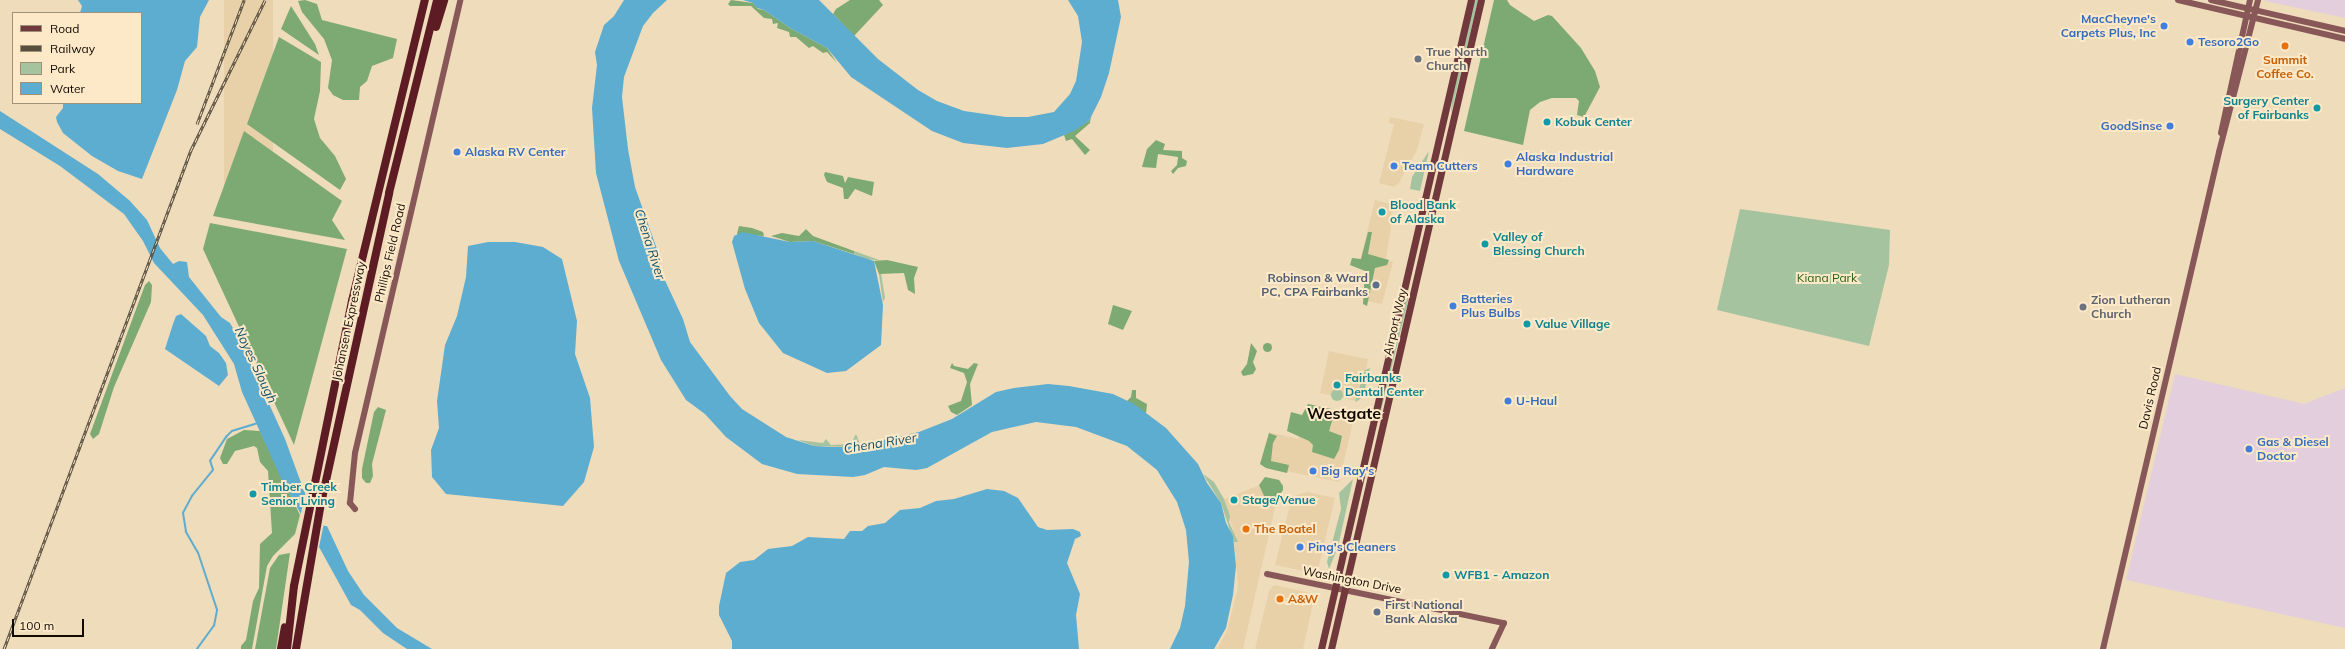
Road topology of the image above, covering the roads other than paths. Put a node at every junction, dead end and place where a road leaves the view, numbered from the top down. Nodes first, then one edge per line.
1 (421, 0) edge
2 (425, 0) edge
3 (437, 0) edge
4 (444, 0) edge
5 (460, 0) edge
6 (1471, 0) edge
7 (1481, 0) edge
8 (2178, 0) edge
9 (2211, 0) edge
10 (2250, 0) edge
11 (2258, 0) edge
12 (2248, 8) junction
13 (2256, 10) junction
14 (422, 12) junction
15 (2247, 16) junction
16 (2254, 18) junction
17 (2345, 31) edge
18 (2345, 39) edge
19 (421, 69) junction
20 (2219, 152) junction
21 (355, 509) dead end
22 (1267, 574) dead end
23 (1336, 588) junction
24 (1344, 590) junction
25 (289, 617) junction
26 (281, 649) edge
27 (287, 649) edge
28 (296, 649) edge
29 (1321, 649) edge
30 (1331, 649) edge
31 (1492, 649) edge
32 (2103, 649) edge

1 - 14 highway
2 - 14 highway, Johansen Expressway
3 - 19 highway, Johansen Expressway
4 - 19 highway
5 - 21 street, Phillips Field Road
6 - 23 main road, Airport Way
7 - 24 main road, Airport Way
8 - 15 street
9 - 12 street
10 - 12 street, Davis Road
11 - 13 street, Davis Road
12 - 13 street
12 - 15 street, Davis Road
13 - 16 street, Davis Road
13 - 17 street
14 - 25 highway, Johansen Expressway
15 - 16 street
15 - 20 street, Davis Road
16 - 18 street
16 - 20 street, Davis Road
19 - 28 highway, Johansen Expressway
20 - 32 street, Davis Road
22 - 23 street, Washington Drive
23 - 24 street, Washington Drive
23 - 29 main road, Airport Way
24 - 30 main road, Airport Way
24 - 31 street, Washington Drive
25 - 26 highway
25 - 27 highway, Johansen Expressway

